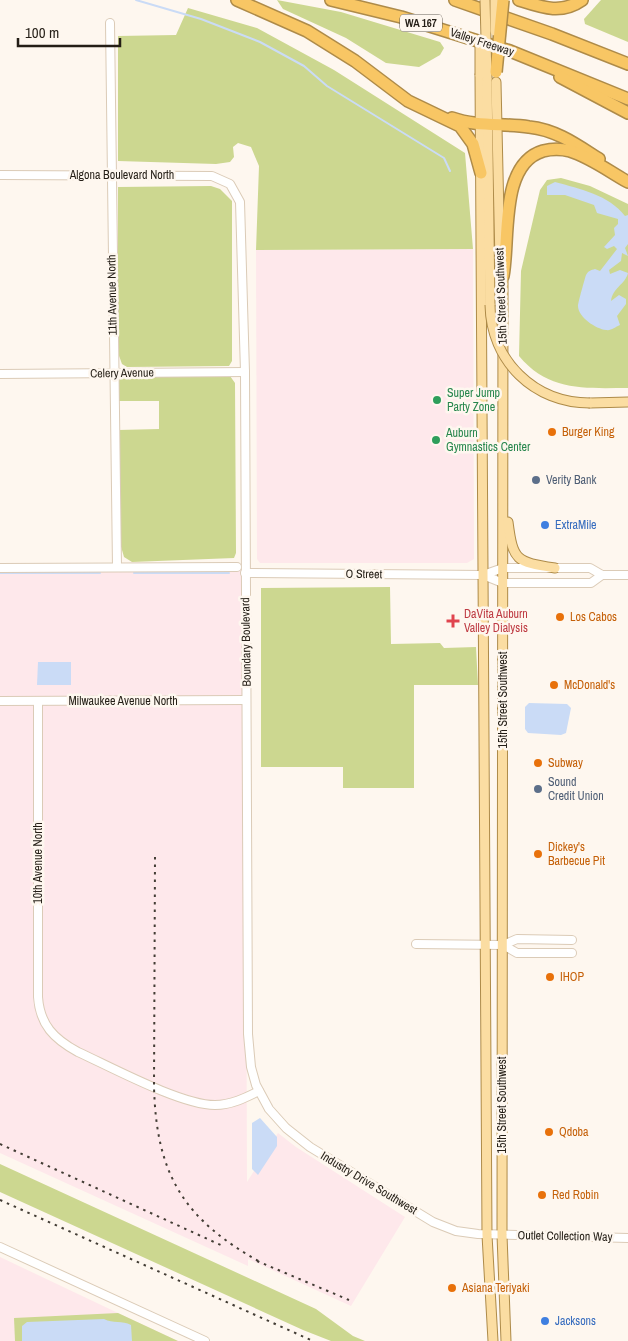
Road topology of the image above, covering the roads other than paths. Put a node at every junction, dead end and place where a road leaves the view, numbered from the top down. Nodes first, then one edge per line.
1 (237, 0) edge
2 (331, 0) edge
3 (455, 0) edge
4 (480, 0) edge
5 (486, 0) edge
6 (495, 0) edge
7 (503, 0) edge
8 (519, 0) edge
9 (582, 0) edge
10 (110, 23) dead end
11 (510, 51) junction
12 (628, 64) edge
13 (490, 77) junction
14 (628, 99) edge
15 (417, 106) junction
16 (628, 113) edge
17 (489, 124) junction
18 (480, 174) junction
19 (0, 175) edge
20 (111, 175) junction
21 (628, 177) edge
22 (628, 182) edge
23 (237, 193) joint
24 (503, 276) junction
25 (245, 372) junction
26 (113, 373) junction
27 (0, 374) edge
28 (628, 402) edge
29 (504, 479) junction
30 (118, 567) junction
31 (237, 567) dead end
32 (0, 568) edge
33 (503, 568) junction
34 (555, 568) junction
35 (245, 573) junction
36 (483, 574) junction
37 (602, 574) junction
38 (628, 574) edge
39 (503, 583) junction
40 (246, 700) junction
41 (0, 701) edge
42 (38, 701) junction
43 (572, 940) dead end
44 (416, 944) dead end
45 (485, 945) junction
46 (503, 945) junction
47 (572, 953) dead end
48 (259, 1091) junction
49 (487, 1235) junction
50 (502, 1235) junction
51 (628, 1238) edge
52 (0, 1247) edge
53 (205, 1341) edge
54 (493, 1341) edge
55 (506, 1341) edge

1 - 15 highway
2 - 11 highway, Valley Freeway / WA 167
3 - 12 highway
4 - 13 main road, 15th Street Southwest, bridge
5 - 13 main road, bridge
6 - 13 main road, 15th Street Southwest, bridge
7 - 13 highway, bridge
8 - 9 highway
10 - 20 street, 11th Avenue North
11 - 14 highway, Valley Freeway / WA 167
11 - 16 highway
13 - 17 main road, 15th Street Southwest
13 - 17 main road, 15th Street Southwest
15 - 17 highway
15 - 18 highway
17 - 18 main road, 15th Street Southwest
17 - 21 highway
17 - 24 main road, 15th Street Southwest
17 - 28 main road, bridge
18 - 36 main road, 15th Street Southwest
19 - 20 street, Algona Boulevard North
20 - 23 street, Algona Boulevard North
20 - 26 street, 11th Avenue North
22 - 24 highway
23 - 25 street, Boundary Boulevard
24 - 29 main road, 15th Street Southwest
25 - 26 street, Celery Avenue
25 - 35 street, Boundary Boulevard
26 - 27 street, Celery Avenue
26 - 30 street, 11th Avenue North
29 - 33 main road, 15th Street Southwest
29 - 34 main road
30 - 31 street
30 - 32 street
33 - 34 street
33 - 36 street, O Street
33 - 39 main road, 15th Street Southwest
34 - 37 street
35 - 36 street, O Street
35 - 40 street, Boundary Boulevard
36 - 39 street, O Street
36 - 45 main road, 15th Street Southwest
37 - 38 street
37 - 39 street
39 - 46 main road, 15th Street Southwest
40 - 42 street, Milwaukee Avenue North
40 - 48 street, Boundary Boulevard
41 - 42 street, Milwaukee Avenue North
42 - 48 street, 10th Avenue North
43 - 46 street
44 - 45 street
45 - 46 street
45 - 49 main road, 15th Street Southwest
46 - 47 street
46 - 50 main road, 15th Street Southwest
48 - 49 street, Industry Drive Southwest
49 - 50 street, Industry Drive Southwest
49 - 54 main road, 15th Street Southwest
50 - 51 street, Outlet Collection Way
50 - 55 main road, 15th Street Southwest
52 - 53 street

